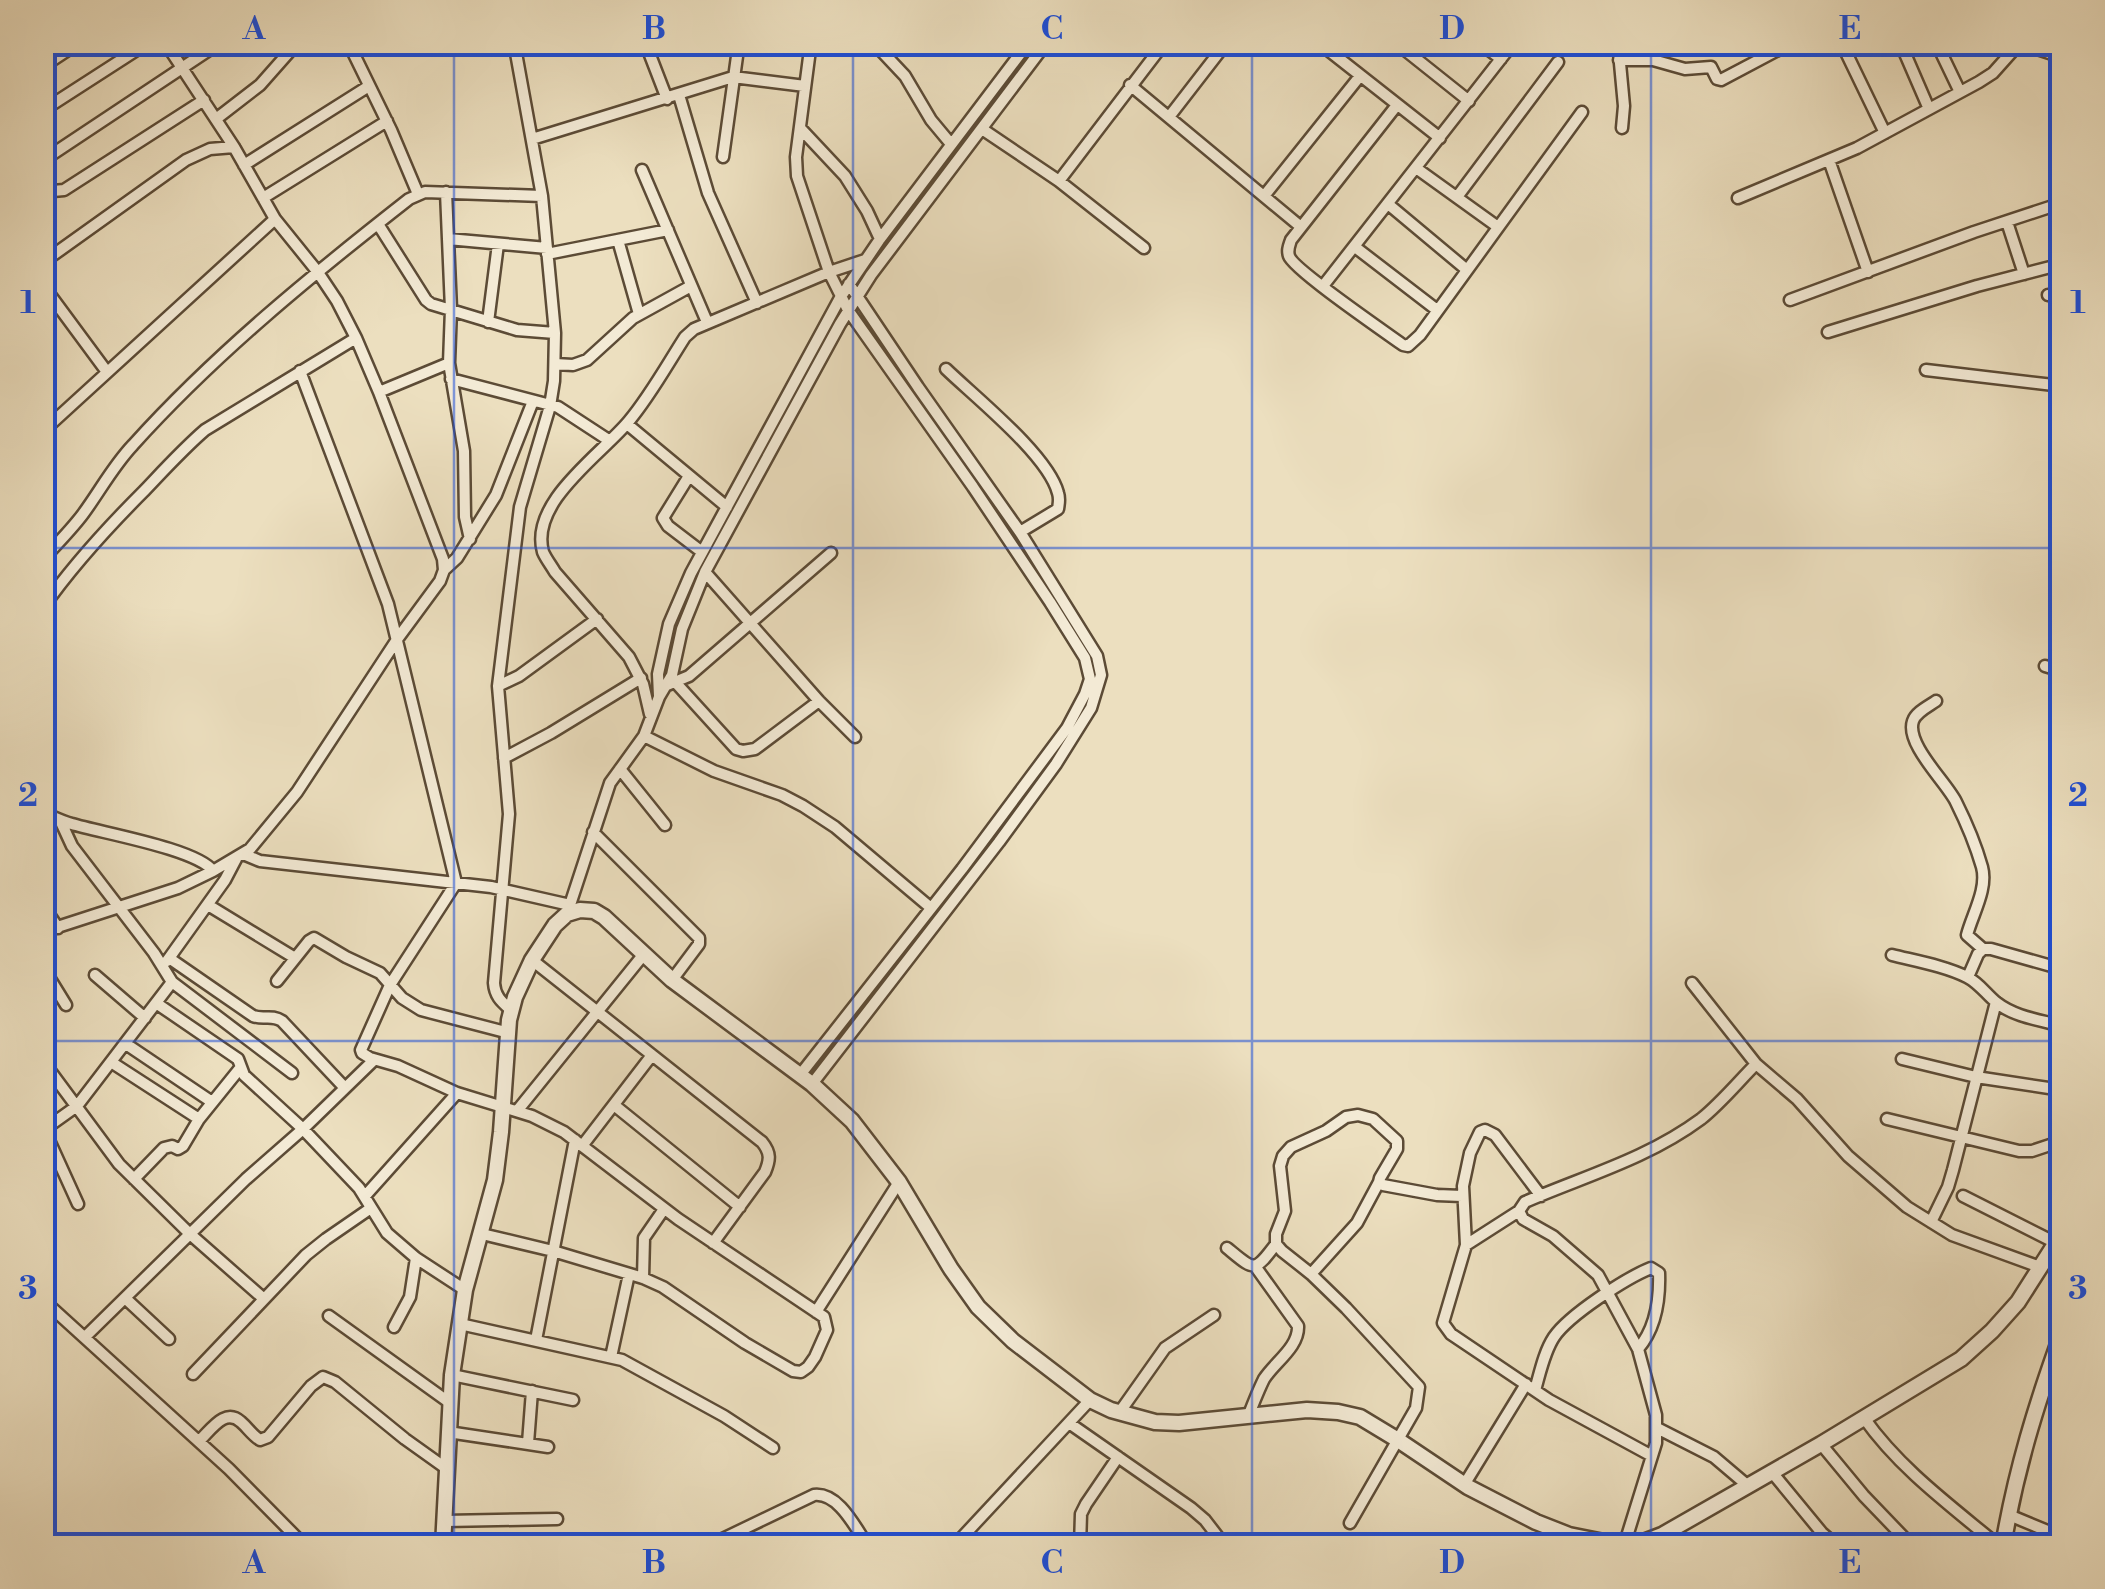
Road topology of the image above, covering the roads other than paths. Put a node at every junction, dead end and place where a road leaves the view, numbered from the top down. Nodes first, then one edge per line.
1 (80, 42) edge
2 (149, 42) edge
3 (165, 42) edge
4 (221, 42) edge
5 (298, 42) edge
6 (348, 42) edge
7 (541, 42) edge
8 (645, 42) edge
9 (739, 42) edge
10 (811, 42) edge
11 (873, 42) edge
12 (1029, 42) edge
13 (1047, 42) edge
14 (1165, 42) edge
15 (1227, 42) edge
16 (1318, 42) edge
17 (1395, 42) edge
18 (1479, 42) edge
19 (1514, 42) edge
20 (1618, 42) edge
21 (1793, 42) edge
22 (1842, 42) edge
23 (1900, 42) edge
24 (1936, 42) edge
25 (2057, 42) edge
26 (2017, 44) edge
27 (515, 46) edge
28 (1501, 59) junction
29 (1618, 60) junction
30 (2062, 60) edge
31 (1558, 62) dead end
32 (42, 67) edge
33 (182, 68) junction
34 (1360, 76) junction
35 (733, 78) junction
36 (370, 86) junction
37 (805, 86) junction
38 (1130, 86) junction
39 (1960, 92) junction
40 (673, 97) junction
41 (204, 100) junction
42 (1469, 101) junction
43 (1397, 105) junction
44 (1929, 109) junction
45 (42, 111) edge
46 (1582, 112) dead end
47 (1169, 117) junction
48 (216, 119) junction
49 (387, 121) junction
50 (800, 128) junction
51 (1622, 128) dead end
52 (982, 129) junction
53 (1885, 133) junction
54 (1440, 138) junction
55 (532, 139) junction
56 (951, 144) junction
57 (234, 148) junction
58 (723, 158) dead end
59 (1829, 160) junction
60 (42, 161) edge
61 (244, 165) junction
62 (1416, 168) junction
63 (642, 170) dead end
64 (1059, 181) junction
65 (42, 192) edge
66 (446, 192) junction
67 (418, 194) junction
68 (542, 196) junction
69 (1264, 196) junction
70 (1457, 197) junction
71 (263, 198) junction
72 (1738, 198) dead end
73 (2062, 202) edge
74 (1388, 204) junction
75 (276, 218) junction
76 (2007, 222) junction
77 (378, 224) junction
78 (1301, 227) junction
79 (1498, 227) junction
80 (668, 230) junction
81 (448, 239) junction
82 (880, 239) junction
83 (618, 240) junction
84 (498, 244) junction
85 (1355, 247) junction
86 (1144, 248) dead end
87 (547, 251) junction
88 (866, 260) junction
89 (42, 263) edge
90 (2062, 264) edge
91 (1467, 270) junction
92 (317, 271) junction
93 (829, 272) junction
94 (1868, 272) junction
95 (2024, 274) junction
96 (42, 284) edge
97 (849, 284) junction
98 (691, 286) junction
99 (1323, 286) junction
100 (2048, 295) dead end
101 (858, 296) junction
102 (2062, 296) edge
103 (840, 298) junction
104 (1790, 300) dead end
105 (758, 303) junction
106 (450, 309) junction
107 (848, 310) junction
108 (1438, 310) junction
109 (640, 314) junction
110 (488, 322) junction
111 (706, 322) junction
112 (1828, 332) dead end
113 (555, 333) junction
114 (356, 338) junction
115 (449, 363) junction
116 (554, 364) junction
117 (946, 369) dead end
118 (1926, 370) dead end
119 (107, 372) junction
120 (300, 372) junction
121 (450, 379) junction
122 (2062, 386) edge
123 (379, 392) junction
124 (533, 401) junction
125 (550, 406) junction
126 (627, 424) junction
127 (42, 432) edge
128 (610, 441) junction
129 (689, 476) junction
130 (727, 507) junction
131 (1020, 532) junction
132 (470, 539) junction
133 (702, 552) junction
134 (831, 553) dead end
135 (42, 560) edge
136 (444, 570) junction
137 (705, 572) junction
138 (42, 609) edge
139 (596, 619) junction
140 (750, 624) junction
141 (398, 638) junction
142 (2045, 666) dead end
143 (2062, 670) edge
144 (640, 678) junction
145 (670, 684) junction
146 (498, 686) junction
147 (659, 697) junction
148 (819, 700) junction
149 (1936, 701) dead end
150 (650, 716) junction
151 (644, 736) junction
152 (855, 737) dead end
153 (504, 758) junction
154 (620, 769) junction
155 (42, 812) edge
156 (60, 820) junction
157 (665, 824) dead end
158 (594, 832) junction
159 (240, 856) junction
160 (213, 871) junction
161 (456, 883) junction
162 (504, 889) junction
163 (42, 904) edge
164 (208, 905) junction
165 (119, 908) junction
166 (932, 908) junction
167 (569, 910) junction
168 (58, 928) junction
169 (42, 932) edge
170 (1984, 949) junction
171 (644, 954) junction
172 (1892, 954) dead end
173 (295, 958) junction
174 (532, 960) junction
175 (166, 962) junction
176 (42, 966) edge
177 (2062, 970) edge
178 (95, 975) dead end
179 (1968, 977) junction
180 (672, 980) junction
181 (277, 981) dead end
182 (172, 982) junction
183 (1692, 983) dead end
184 (390, 984) junction
185 (1996, 1002) junction
186 (156, 1003) junction
187 (66, 1004) dead end
188 (512, 1011) junction
189 (596, 1013) junction
190 (146, 1018) junction
191 (2062, 1026) edge
192 (508, 1033) junction
193 (126, 1044) junction
194 (652, 1055) junction
195 (1902, 1059) dead end
196 (42, 1060) edge
197 (374, 1060) junction
198 (111, 1062) junction
199 (1756, 1064) junction
200 (240, 1067) junction
201 (292, 1073) dead end
202 (1976, 1077) junction
203 (806, 1079) junction
204 (345, 1088) junction
205 (2062, 1090) edge
206 (457, 1093) junction
207 (212, 1102) junction
208 (614, 1105) junction
209 (77, 1106) junction
210 (510, 1108) junction
211 (1887, 1118) dead end
212 (199, 1119) junction
213 (43, 1129) edge
214 (303, 1129) junction
215 (1961, 1137) junction
216 (2062, 1141) edge
217 (578, 1143) junction
218 (134, 1179) junction
219 (899, 1182) junction
220 (1380, 1182) junction
221 (365, 1196) junction
222 (1462, 1196) junction
223 (1540, 1196) junction
224 (1964, 1196) dead end
225 (78, 1204) dead end
226 (740, 1207) junction
227 (371, 1208) junction
228 (664, 1209) junction
229 (1519, 1210) junction
230 (1930, 1222) junction
231 (190, 1234) junction
232 (482, 1234) junction
233 (2059, 1238) edge
234 (714, 1243) junction
235 (1276, 1244) junction
236 (1466, 1245) junction
237 (1227, 1248) dead end
238 (553, 1251) junction
239 (416, 1258) junction
240 (1254, 1266) junction
241 (2040, 1267) junction
242 (629, 1274) junction
243 (1311, 1274) junction
244 (643, 1278) junction
245 (466, 1290) junction
246 (1608, 1292) junction
247 (124, 1298) junction
248 (42, 1299) edge
249 (264, 1299) junction
250 (816, 1312) junction
251 (1214, 1315) dead end
252 (329, 1316) dead end
253 (460, 1324) junction
254 (394, 1327) dead end
255 (2062, 1333) edge
256 (85, 1337) junction
257 (169, 1339) dead end
258 (536, 1340) junction
259 (1638, 1349) junction
260 (611, 1357) junction
261 (194, 1374) dead end
262 (452, 1374) junction
263 (1530, 1387) junction
264 (532, 1391) junction
265 (573, 1400) dead end
266 (1090, 1400) junction
267 (450, 1403) junction
268 (1119, 1413) junction
269 (1248, 1417) junction
270 (1864, 1418) junction
271 (1069, 1423) junction
272 (1657, 1428) junction
273 (448, 1432) junction
274 (1398, 1440) junction
275 (199, 1441) junction
276 (528, 1443) junction
277 (1822, 1444) junction
278 (548, 1447) dead end
279 (773, 1448) dead end
280 (1652, 1456) junction
281 (1118, 1457) junction
282 (447, 1469) junction
283 (1772, 1471) junction
284 (1464, 1485) junction
285 (1747, 1485) junction
286 (2008, 1515) junction
287 (558, 1520) dead end
288 (446, 1521) junction
289 (1350, 1523) dead end
290 (2062, 1537) edge
291 (865, 1542) edge
292 (1615, 1545) edge
293 (305, 1546) edge
294 (443, 1546) edge
295 (452, 1546) edge
296 (708, 1546) edge
297 (838, 1546) edge
298 (954, 1546) edge
299 (1080, 1546) edge
300 (1225, 1546) edge
301 (1837, 1546) edge
302 (1912, 1546) edge
303 (2001, 1546) edge

1 - 32 street
2 - 45 street
3 - 33 street
4 - 33 street
5 - 48 street
6 - 36 street
7 - 27 street
8 - 40 street
9 - 35 street
10 - 37 street
11 - 56 street
12 - 56 street
13 - 52 street
14 - 38 street
15 - 47 street
16 - 34 street
17 - 42 street
18 - 28 street
19 - 28 street
20 - 29 street
21 - 29 street
22 - 53 street
23 - 44 street
24 - 39 street
25 - 30 street
26 - 30 street
26 - 39 street
27 - 55 street
28 - 42 street
29 - 51 street
31 - 70 street
33 - 41 street
33 - 60 street
34 - 43 street
34 - 69 street
35 - 37 street
35 - 40 street
35 - 58 street
36 - 49 street
36 - 61 street
37 - 50 street
38 - 47 street
38 - 64 street
39 - 44 street
40 - 55 street
40 - 105 street
41 - 48 street
41 - 65 street
42 - 54 street
43 - 54 street
43 - 78 street
44 - 53 street
46 - 79 street
47 - 69 street
48 - 57 street
49 - 67 street
49 - 71 street
50 - 82 street
50 - 93 street
52 - 64 street
52 - 101 street
53 - 59 street
54 - 62 street
55 - 68 street
56 - 82 street
57 - 61 street
57 - 89 street
59 - 72 street
59 - 94 street
61 - 71 street
62 - 70 street
62 - 74 street
63 - 80 street
64 - 86 street
66 - 67 street
66 - 68 street
66 - 81 street
67 - 77 street
68 - 87 street
69 - 78 street
70 - 79 street
71 - 75 street
73 - 76 street
74 - 85 street
74 - 91 street
75 - 92 street
75 - 119 street
76 - 94 street
76 - 95 street
77 - 92 street
77 - 106 street
78 - 99 street
79 - 91 street
80 - 83 street
80 - 98 street
81 - 84 street
81 - 106 street
82 - 88 street
83 - 87 street
83 - 109 street
84 - 87 street
84 - 110 street
85 - 99 street
85 - 108 street
87 - 113 street
88 - 93 street
88 - 97 street
90 - 95 street
91 - 108 street
92 - 114 street
92 - 135 street
93 - 103 street
93 - 105 street
94 - 104 street
95 - 112 street
96 - 119 street
97 - 101 street
97 - 103 street
98 - 109 street
98 - 111 street
99 - 108 street
100 - 102 street
101 - 107 street
101 - 131 street
103 - 107 street
103 - 130 street
105 - 111 street
106 - 110 street
106 - 115 street
107 - 137 street
107 - 166 street
109 - 116 street
110 - 113 street
111 - 126 street
113 - 116 street
114 - 120 street
114 - 123 street
115 - 121 street
115 - 123 street
116 - 125 street
117 - 131 street
118 - 122 street
119 - 127 street
120 - 138 street
120 - 141 street
121 - 124 street
121 - 132 street
123 - 136 street
124 - 125 street
124 - 132 street
125 - 128 street
125 - 146 street
126 - 128 street
126 - 129 street
128 - 139 street
129 - 130 street
129 - 133 street
130 - 133 street
131 - 203 street
132 - 136 street
133 - 147 street
134 - 140 street
136 - 141 street
137 - 140 street
137 - 145 street
139 - 144 street
139 - 146 street
140 - 145 street
140 - 148 street
141 - 159 street
141 - 161 street
142 - 143 street
144 - 150 street
144 - 153 street
145 - 147 street
145 - 148 street
146 - 153 street
147 - 150 street
148 - 152 street
149 - 170 street
150 - 151 street
151 - 154 street
151 - 166 street
153 - 162 street
154 - 157 street
154 - 158 street
155 - 156 street
156 - 160 street
156 - 165 street
158 - 167 street
158 - 180 street
159 - 160 street
159 - 161 street
159 - 164 street
160 - 165 street
161 - 162 street
161 - 184 street
162 - 167 street
162 - 188 street
163 - 168 street
164 - 173 street
164 - 175 street
165 - 168 street
165 - 175 street
166 - 203 street
167 - 171 street
167 - 174 street
168 - 169 street
170 - 177 street
170 - 179 street
171 - 180 street
171 - 189 street
172 - 179 street
173 - 181 street
173 - 184 street
174 - 188 street
174 - 189 street
175 - 182 street
175 - 204 street
176 - 187 street
178 - 190 street
179 - 185 street
180 - 203 street
182 - 186 street
182 - 201 street
183 - 199 street
184 - 192 street
184 - 197 street
185 - 191 street
185 - 202 street
186 - 190 street
186 - 200 street
188 - 192 street
189 - 194 street
189 - 210 street
190 - 193 street
192 - 210 street
193 - 198 street
193 - 207 street
194 - 208 street
194 - 226 street
195 - 202 street
196 - 209 street
197 - 204 street
197 - 206 street
198 - 209 street
198 - 212 street
199 - 223 street
199 - 230 street
200 - 207 street
200 - 214 street
202 - 205 street
202 - 215 street
203 - 219 street
204 - 214 street
206 - 210 street
206 - 221 street
207 - 212 street
208 - 217 street
208 - 226 street
209 - 213 street
209 - 218 street
210 - 217 street
210 - 232 street
211 - 215 street
212 - 218 street
213 - 225 street
214 - 221 street
214 - 231 street
215 - 216 street
215 - 230 street
217 - 228 street
217 - 238 street
218 - 231 street
219 - 250 street
219 - 266 street
220 - 222 street
220 - 235 street
220 - 243 street
221 - 227 street
222 - 223 street
222 - 236 street
223 - 229 street
224 - 233 street
226 - 234 street
227 - 239 street
227 - 249 street
228 - 234 street
228 - 244 street
229 - 236 street
229 - 246 street
230 - 241 street
231 - 247 street
231 - 249 street
232 - 238 street
232 - 245 street
233 - 241 street
234 - 250 street
235 - 240 street
235 - 243 street
236 - 263 street
237 - 240 street
238 - 242 street
238 - 258 street
239 - 245 street
239 - 254 street
240 - 269 street
241 - 270 street
242 - 244 street
242 - 260 street
243 - 274 street
244 - 250 street
245 - 253 street
246 - 259 street
246 - 259 street
246 - 263 street
247 - 256 street
247 - 257 street
248 - 256 street
249 - 261 street
251 - 268 street
252 - 267 street
253 - 258 street
253 - 262 street
255 - 286 street
256 - 275 street
258 - 260 street
259 - 272 street
260 - 279 street
262 - 264 street
262 - 267 street
263 - 280 street
263 - 284 street
264 - 265 street
264 - 276 street
266 - 268 street
266 - 271 street
267 - 273 street
268 - 269 street
269 - 274 street
270 - 277 street
270 - 303 street
271 - 281 street
271 - 298 street
272 - 280 street
272 - 285 street
273 - 276 street
273 - 282 street
274 - 284 street
274 - 289 street
275 - 282 street
275 - 293 street
276 - 278 street
277 - 283 street
277 - 302 street
280 - 292 street
281 - 299 street
281 - 300 street
282 - 288 street
283 - 285 street
283 - 301 street
284 - 292 street
285 - 292 street
286 - 290 street
286 - 303 street
287 - 288 street
288 - 294 street
291 - 296 street
291 - 297 street
294 - 295 street

